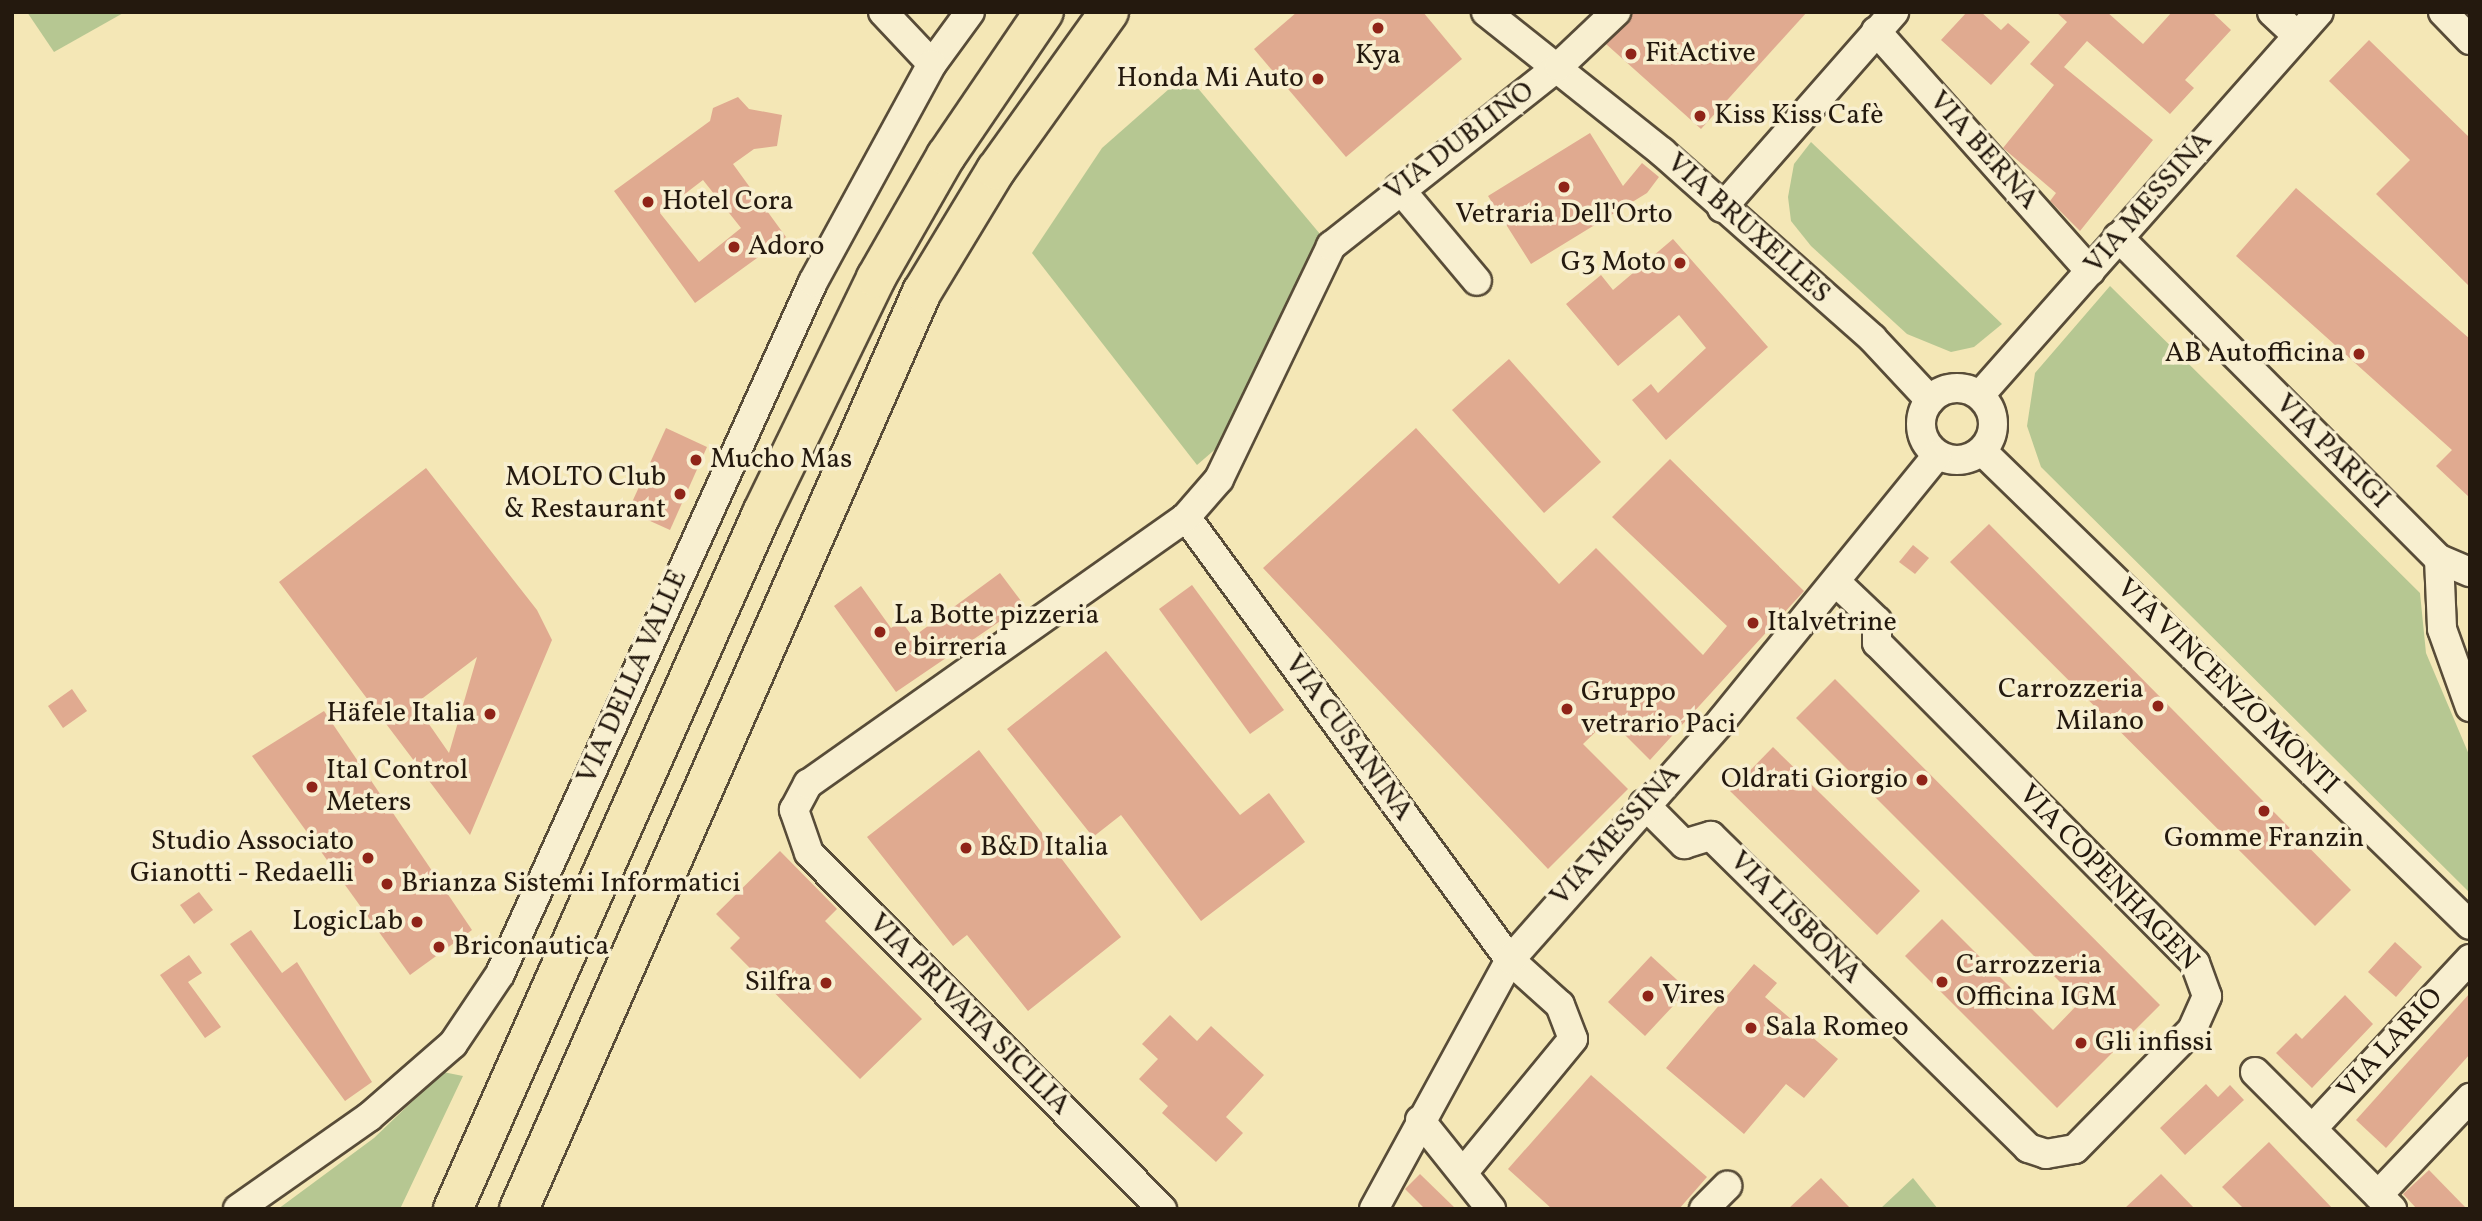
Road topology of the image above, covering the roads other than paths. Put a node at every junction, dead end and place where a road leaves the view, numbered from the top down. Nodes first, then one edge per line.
1 (883, 12) edge
2 (970, 12) edge
3 (1044, 12) edge
4 (1110, 12) edge
5 (1139, 12) edge
6 (1486, 12) edge
7 (1616, 12) edge
8 (2272, 12) edge
9 (2319, 12) edge
10 (2443, 12) edge
11 (1885, 21) edge
12 (2297, 35) junction
13 (2470, 40) edge
14 (932, 64) junction
15 (1559, 66) junction
16 (1063, 72) junction
17 (1399, 188) junction
18 (1722, 208) junction
19 (2118, 237) junction
20 (2090, 271) junction
21 (1477, 281) dead end
22 (1980, 395) junction
23 (1930, 400) junction
24 (1982, 451) junction
25 (1937, 455) junction
26 (1186, 517) junction
27 (2439, 559) junction
28 (2470, 572) edge
29 (1836, 582) junction
30 (2470, 707) edge
31 (1644, 804) junction
32 (794, 810) joint
33 (2470, 925) edge
34 (2470, 959) edge
35 (1510, 960) junction
36 (2255, 1072) dead end
37 (505, 1092) junction
38 (2470, 1098) edge
39 (568, 1101) junction
40 (1420, 1119) junction
41 (1998, 1119) joint
42 (2312, 1129) junction
43 (1463, 1173) junction
44 (1727, 1186) dead end
45 (2385, 1202) edge
46 (238, 1209) edge
47 (433, 1209) edge
48 (453, 1209) edge
49 (519, 1209) edge
50 (534, 1209) edge
51 (1162, 1209) edge
52 (1374, 1209) edge
53 (1491, 1209) edge
54 (1704, 1209) edge

1 - 14 street
2 - 14 street, VIA DELLA VALLE
3 - 37 highway
4 - 16 highway
5 - 16 highway
6 - 15 street, VIA BRUXELLES
7 - 15 street
8 - 12 street
9 - 12 street, VIA MESSINA
10 - 13 street
11 - 18 street
11 - 20 street, VIA BERNA
12 - 19 street, VIA MESSINA
14 - 46 street, VIA DELLA VALLE
15 - 17 street, VIA DUBLINO
15 - 18 street, VIA BRUXELLES
16 - 39 highway
17 - 21 street
17 - 26 street, VIA DUBLINO
18 - 23 street, VIA BRUXELLES
19 - 20 street, VIA MESSINA
19 - 27 street, VIA PARIGI
20 - 22 street, VIA MESSINA
22 - 23 street
22 - 24 street
23 - 25 street
24 - 25 street
24 - 33 street, VIA VINCENZO MONTI
25 - 29 street, VIA MESSINA
26 - 32 street, VIA DUBLINO
26 - 35 street, VIA CUSANINA
27 - 28 street
27 - 30 street
29 - 31 street, VIA MESSINA
29 - 41 street, VIA COPENHAGEN
31 - 35 street, VIA MESSINA
31 - 41 street, VIA LISBONA
32 - 51 street, VIA PRIVATA SICILIA
34 - 42 street, VIA LARIO
35 - 40 street, VIA MESSINA
35 - 43 street, VIA CUSANINA
36 - 42 street
37 - 47 highway
37 - 48 highway
38 - 45 street
39 - 49 highway
39 - 50 highway
40 - 43 street
40 - 52 street, VIA MESSINA
42 - 45 street
43 - 53 street
44 - 54 street

